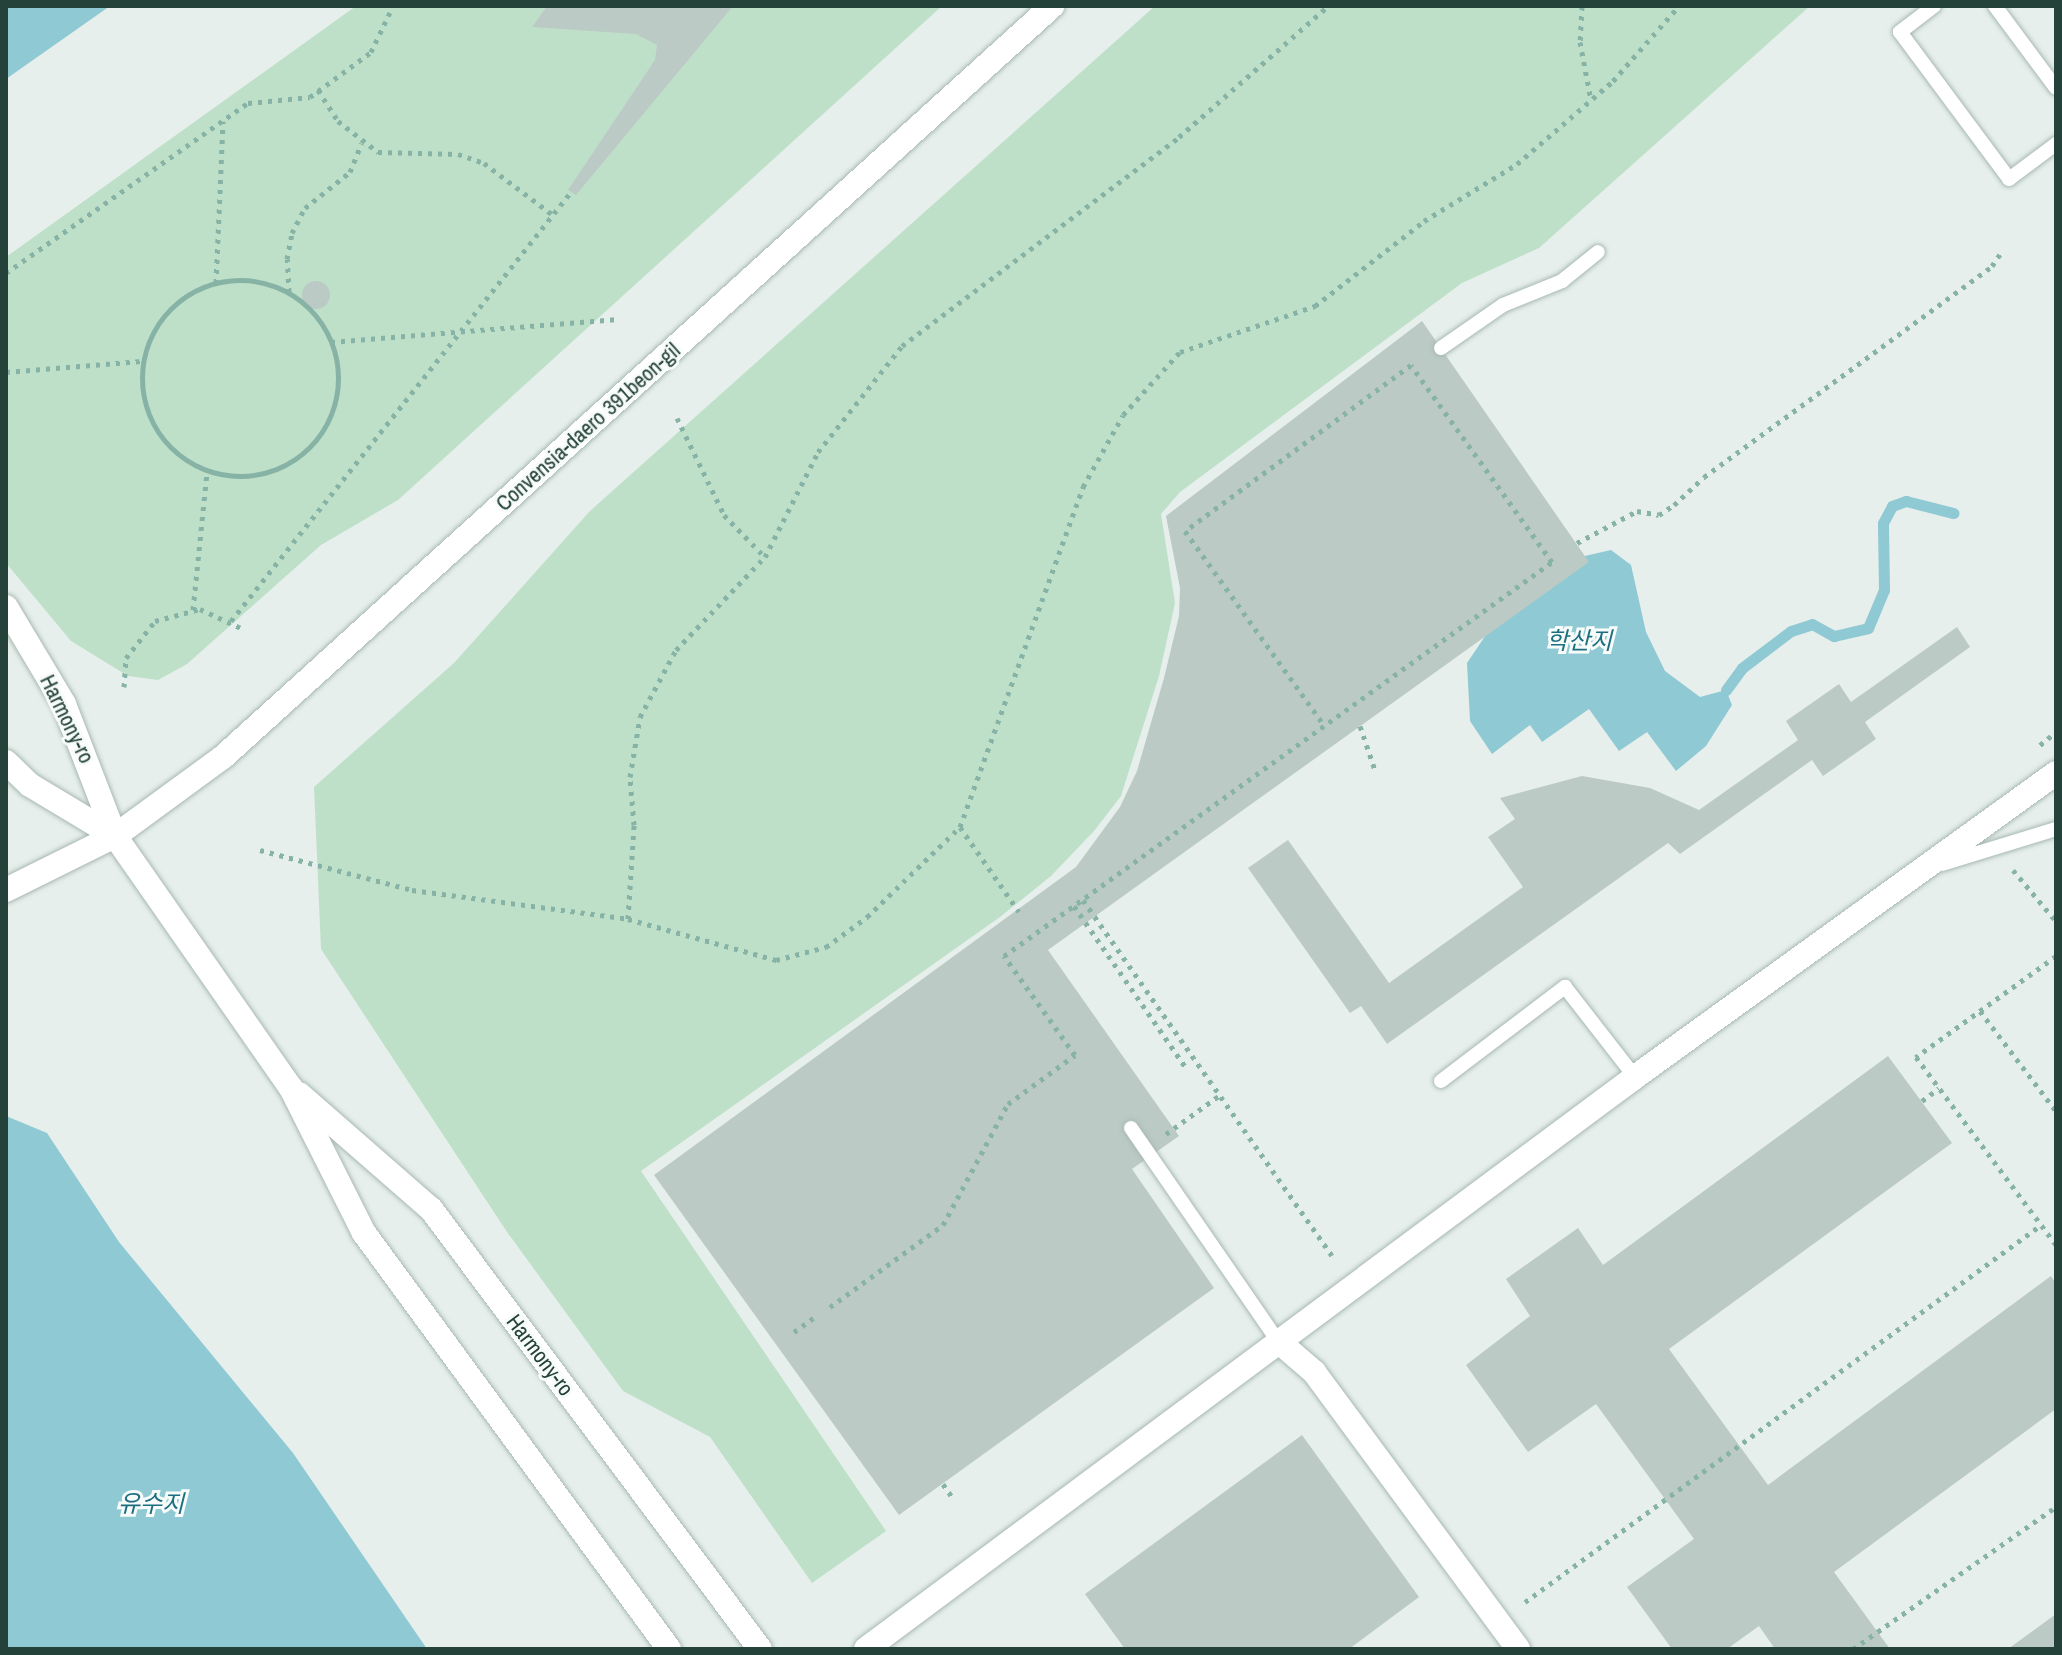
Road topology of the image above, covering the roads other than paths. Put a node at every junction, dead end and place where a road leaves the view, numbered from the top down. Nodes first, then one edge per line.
1 (1052, 6) edge
2 (1934, 6) edge
3 (1995, 6) edge
4 (2056, 88) edge
5 (2056, 144) edge
6 (1598, 252) dead end
7 (1441, 348) dead end
8 (6, 607) edge
9 (6, 762) edge
10 (2056, 773) edge
11 (2056, 829) edge
12 (115, 836) junction
13 (1924, 869) junction
14 (6, 890) edge
15 (1635, 1077) junction
16 (1441, 1081) dead end
17 (291, 1088) junction
18 (1131, 1128) dead end
19 (1278, 1341) junction
20 (669, 1649) edge
21 (760, 1649) edge
22 (866, 1649) edge
23 (1518, 1649) edge

1 - 12 street, Convensia-daero 391beon-gil
2 - 5 lane
3 - 4 lane
6 - 7 lane
8 - 12 street, Harmony-ro
9 - 12 street, Harmony-ro
10 - 13 street
11 - 13 lane
12 - 14 street, Convensia-daero 391beon-gil
12 - 17 street, Harmony-ro
13 - 15 street
15 - 16 lane
15 - 19 street
17 - 20 street, Harmony-ro
17 - 21 street, Harmony-ro
18 - 19 lane
19 - 22 street
19 - 23 street

